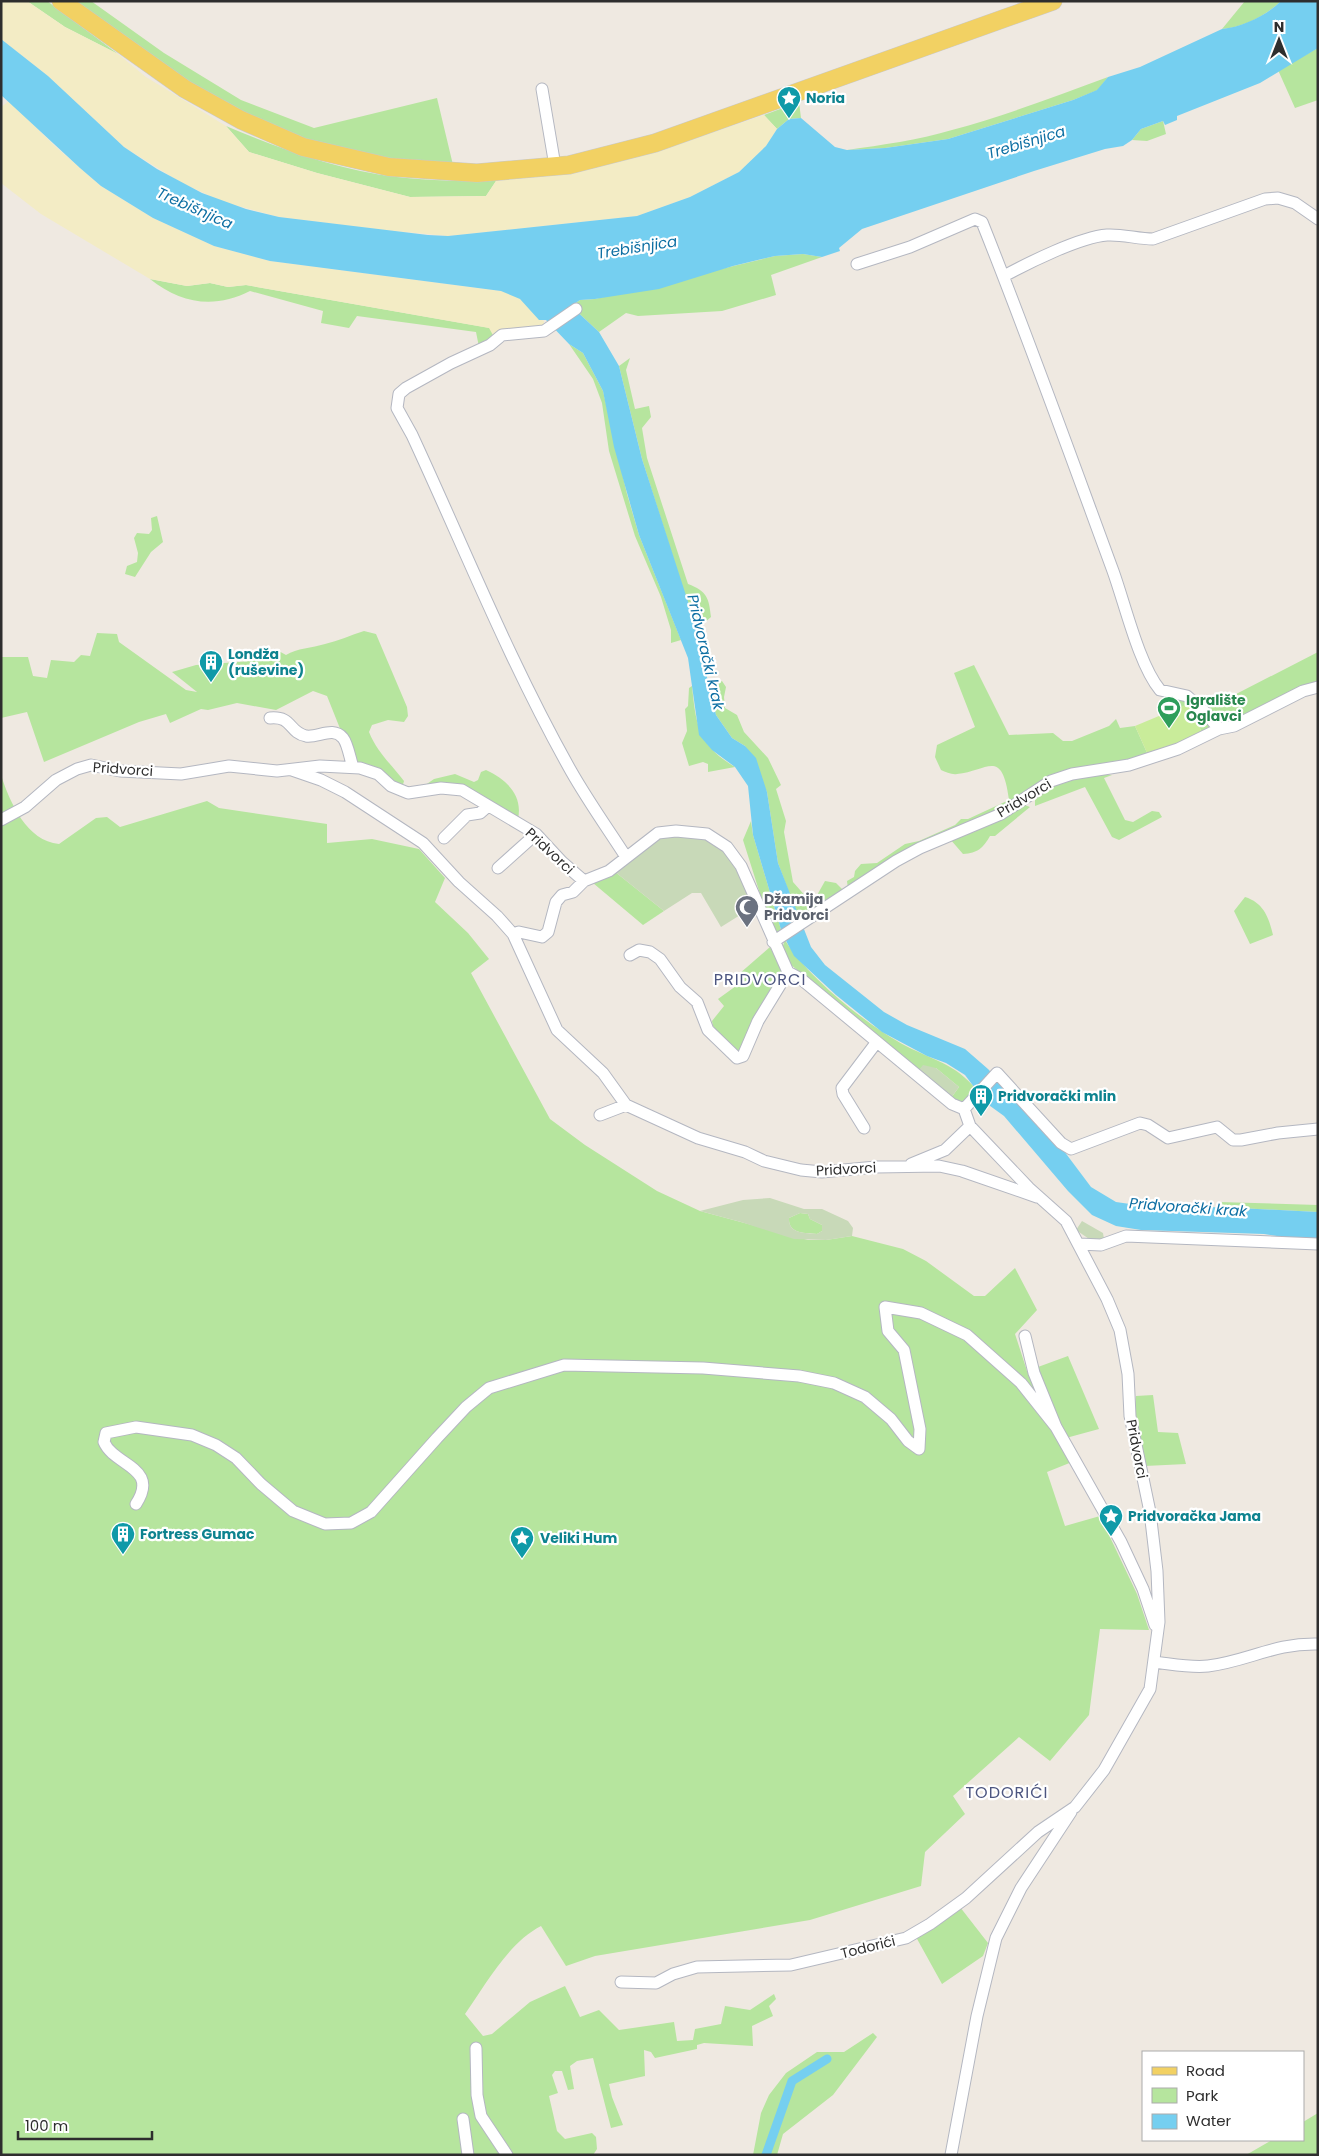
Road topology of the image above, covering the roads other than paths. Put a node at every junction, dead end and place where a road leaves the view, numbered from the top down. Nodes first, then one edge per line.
1 (61, 1) edge
2 (1053, 1) edge
3 (542, 89) dead end
4 (555, 166) junction
5 (1318, 219) edge
6 (857, 264) dead end
7 (1004, 276) junction
8 (576, 309) dead end
9 (1318, 687) edge
10 (270, 718) dead end
11 (1220, 729) junction
12 (353, 767) junction
13 (290, 769) junction
14 (488, 806) junction
15 (1, 820) edge
16 (536, 834) junction
17 (444, 838) dead end
18 (626, 857) junction
19 (498, 868) dead end
20 (584, 881) junction
21 (513, 934) junction
22 (773, 942) junction
23 (630, 955) dead end
24 (788, 972) junction
25 (876, 1043) junction
26 (626, 1105) junction
27 (964, 1110) junction
28 (600, 1115) dead end
29 (970, 1126) junction
30 (864, 1128) dead end
31 (1318, 1128) edge
32 (907, 1165) junction
33 (1041, 1198) junction
34 (1079, 1244) junction
35 (1318, 1244) edge
36 (1025, 1336) dead end
37 (1056, 1427) junction
38 (136, 1504) dead end
39 (1158, 1632) junction
40 (1318, 1644) edge
41 (1154, 1662) junction
42 (1075, 1807) junction
43 (621, 1982) dead end
44 (476, 2048) dead end
45 (463, 2119) dead end
46 (468, 2155) edge
47 (508, 2155) edge
48 (951, 2155) edge

1 - 4 main road
2 - 4 main road
3 - 4 street
5 - 7 street
6 - 7 street
7 - 11 street
8 - 18 street
9 - 11 street, Pridvorci
10 - 12 street
11 - 22 street, Pridvorci
12 - 13 street, Pridvorci
12 - 14 street, Pridvorci
13 - 15 street, Pridvorci
13 - 21 street, Pridvorci
14 - 16 street, Pridvorci
14 - 17 street
16 - 19 street
16 - 20 street, Pridvorci
18 - 20 street, Pridvorci
18 - 22 street, Pridvorci
20 - 21 street
21 - 26 street, Pridvorci
22 - 24 street, Pridvorci
23 - 24 street
24 - 25 street
25 - 27 street
25 - 30 street
26 - 28 street
26 - 32 street, Pridvorci
27 - 29 street, Pridvorci
27 - 31 street
29 - 32 street
29 - 33 street, Pridvorci
32 - 33 street, Pridvorci
33 - 34 street, Pridvorci
34 - 35 street
34 - 39 street, Pridvorci
36 - 37 street
37 - 38 street
37 - 39 street
39 - 41 street, Pridvorci
40 - 41 street
41 - 42 street, Todorići
42 - 43 street, Todorići
42 - 48 street, Todorići
44 - 47 street
45 - 46 street

